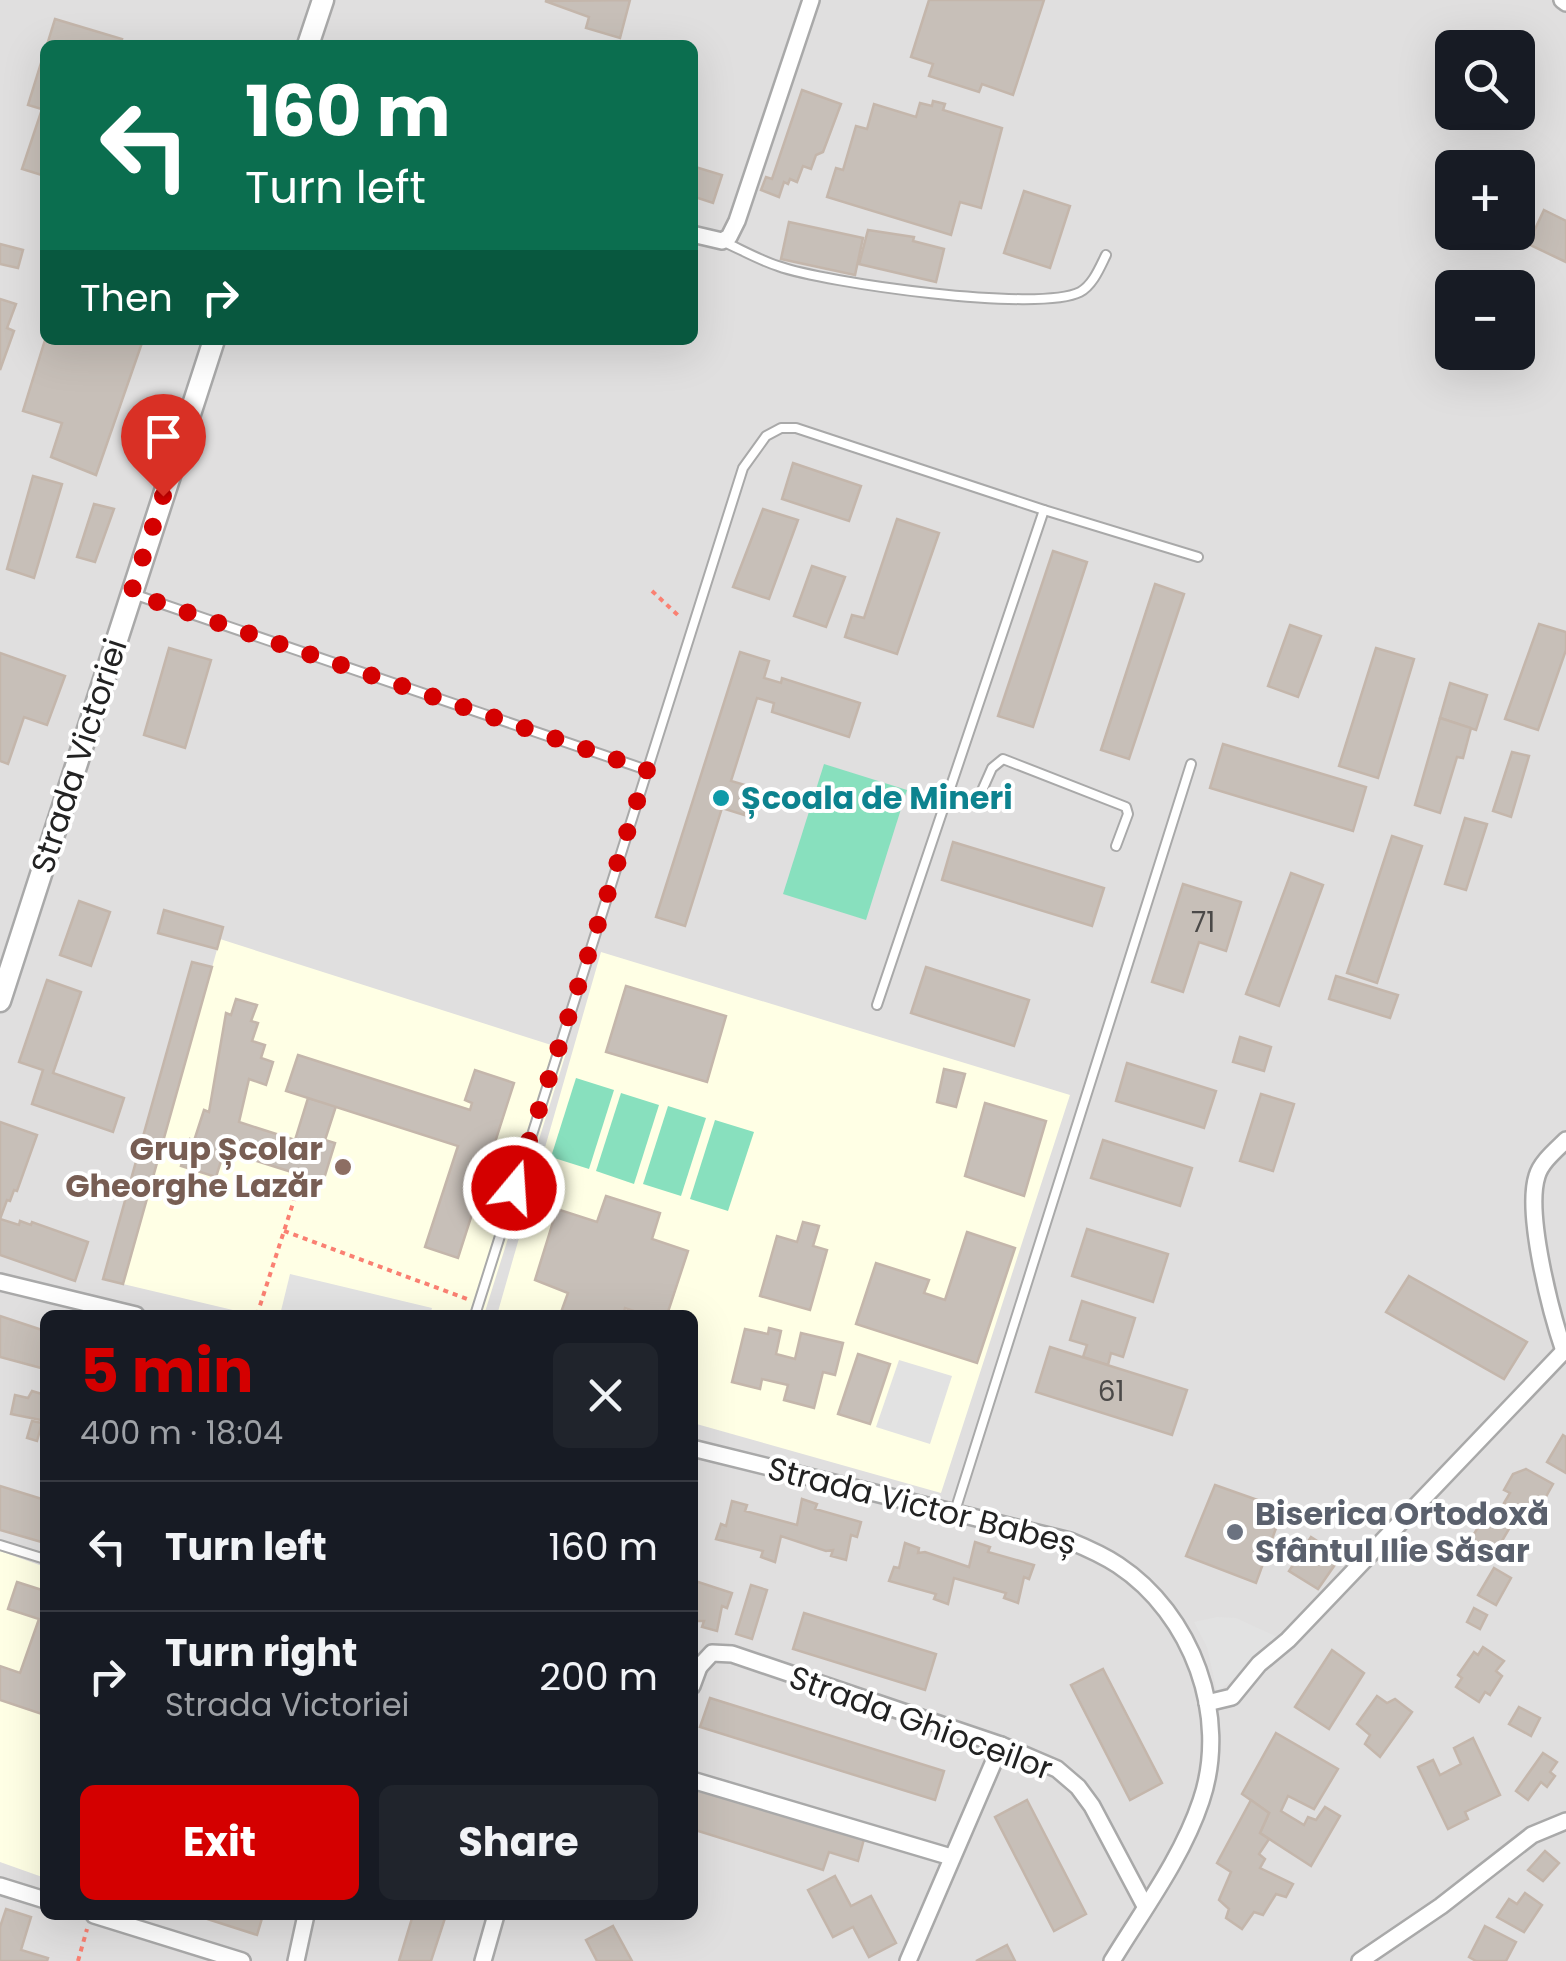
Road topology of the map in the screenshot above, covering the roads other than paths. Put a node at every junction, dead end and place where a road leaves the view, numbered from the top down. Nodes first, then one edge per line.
1 (323, 0) edge
2 (810, 0) edge
3 (310, 40) edge
4 (698, 235) edge
5 (722, 241) junction
6 (1106, 254) dead end
7 (212, 345) edge
8 (1044, 510) junction
9 (1198, 557) dead end
10 (131, 593) junction
11 (1191, 764) dead end
12 (647, 770) junction
13 (948, 793) junction
14 (1116, 846) dead end
15 (0, 1000) edge
16 (877, 1005) dead end
17 (1566, 1140) edge
18 (0, 1282) edge
19 (115, 1310) edge
20 (476, 1310) edge
21 (1565, 1350) edge
22 (698, 1449) edge
23 (954, 1511) junction
24 (0, 1545) edge
25 (40, 1557) edge
26 (698, 1664) edge
27 (1207, 1703) junction
28 (1002, 1746) junction
29 (698, 1782) edge
30 (1566, 1821) edge
31 (952, 1857) junction
32 (0, 1886) edge
33 (40, 1898) edge
34 (1146, 1906) junction
35 (109, 1920) edge
36 (305, 1920) edge
37 (494, 1920) edge
38 (242, 1961) edge
39 (296, 1961) edge
40 (482, 1961) edge
41 (908, 1961) edge
42 (1112, 1961) edge
43 (1360, 1961) edge

1 - 3 street
2 - 5 street
4 - 5 street
5 - 6 lane
7 - 10 street, Strada Victoriei
8 - 9 lane
8 - 12 lane
8 - 13 lane
10 - 12 lane
10 - 15 street, Strada Victoriei
11 - 23 lane
12 - 20 lane
13 - 14 lane
13 - 16 lane
17 - 21 street
18 - 19 street
21 - 27 street
22 - 23 street, Strada Victor Babeș
23 - 27 street, Strada Victor Babeș
24 - 25 lane
26 - 28 street, Strada Ghioceilor
27 - 34 street, Strada Victor Babeș
28 - 31 street
28 - 34 street, Strada Ghioceilor
29 - 31 street
30 - 43 street
31 - 41 street
32 - 33 street
34 - 42 street, Strada Victor Babeș
35 - 38 street
36 - 39 street
37 - 40 street

